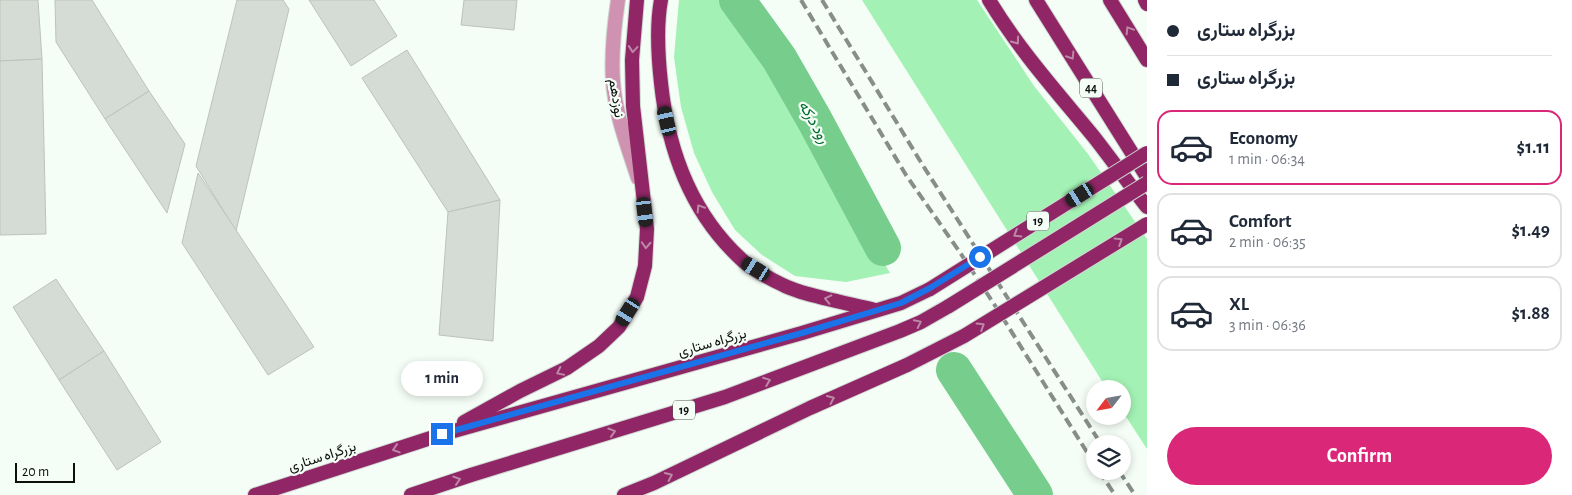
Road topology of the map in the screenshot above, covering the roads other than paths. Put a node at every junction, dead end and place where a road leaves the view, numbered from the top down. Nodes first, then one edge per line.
1 (618, 0) edge
2 (637, 0) edge
3 (661, 0) edge
4 (989, 0) edge
5 (1036, 0) edge
6 (1110, 0) edge
7 (1145, 0) edge
8 (1147, 4) edge
9 (1147, 60) edge
10 (1147, 153) edge
11 (1147, 177) edge
12 (1147, 183) edge
13 (643, 194) junction
14 (1147, 207) edge
15 (1147, 224) edge
16 (876, 310) junction
17 (442, 434) junction
18 (255, 495) edge
19 (411, 495) edge
20 (624, 495) edge

1 - 13 street, نوزدهم
2 -> 13 highway
16 -> 3 highway
4 -> 14 highway
5 -> 11 highway, 44
9 -> 6 highway
7 - 8 highway
10 -> 16 highway, بزرگراه ستاری / 19, bridge
19 -> 12 highway, 19, bridge
13 -> 17 highway
20 -> 15 highway, bridge
16 - 17 highway, بزرگراه ستاری / 19
17 -> 18 highway, بزرگراه ستاری / 19

